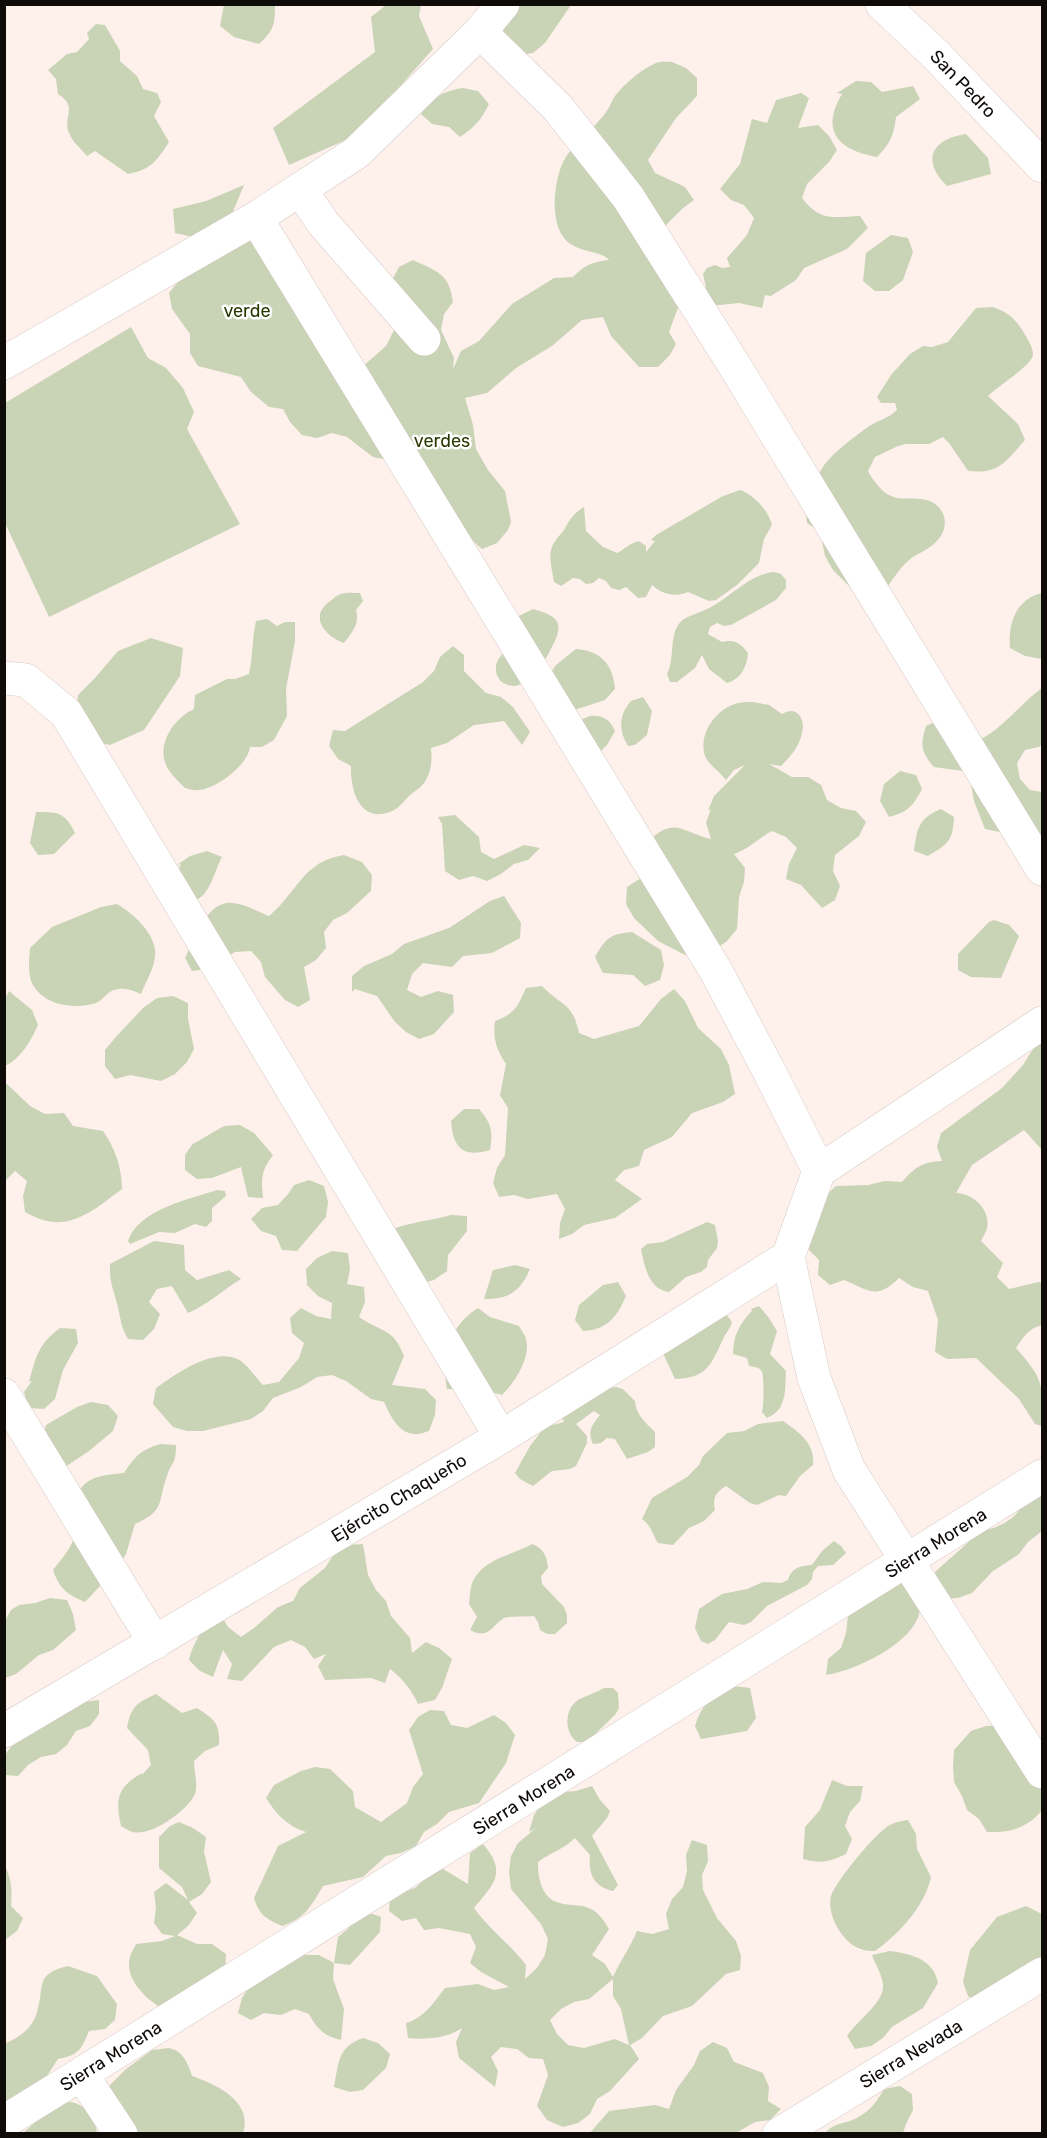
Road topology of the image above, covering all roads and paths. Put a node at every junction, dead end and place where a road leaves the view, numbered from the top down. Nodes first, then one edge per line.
1 (503, 4) edge
2 (882, 4) edge
3 (480, 32) junction
4 (1042, 166) edge
5 (300, 189) junction
6 (256, 218) junction
7 (424, 339) dead end
8 (4, 363) edge
9 (4, 678) edge
10 (1042, 869) edge
11 (1042, 1023) edge
12 (819, 1171) junction
13 (788, 1257) junction
14 (4, 1395) edge
15 (501, 1437) junction
16 (1042, 1476) edge
17 (906, 1562) junction
18 (155, 1643) junction
19 (4, 1731) edge
20 (1042, 1772) edge
21 (1042, 1974) edge
22 (81, 2075) junction
23 (4, 2122) edge
24 (121, 2133) edge
25 (779, 2133) edge

1 - 3 street
2 - 4 street, San Pedro
3 - 5 street
3 - 10 street
5 - 6 street
5 - 7 street
6 - 8 street
6 - 12 street
9 - 15 street
11 - 12 street
12 - 13 street
13 - 15 street, Ejército Chaqueño
13 - 17 street
14 - 18 street
15 - 18 street, Ejército Chaqueño
16 - 17 street, Sierra Morena
17 - 20 street
17 - 22 street, Sierra Morena
18 - 19 street, Ejército Chaqueño
21 - 25 street, Sierra Nevada
22 - 23 street, Sierra Morena
22 - 24 street

